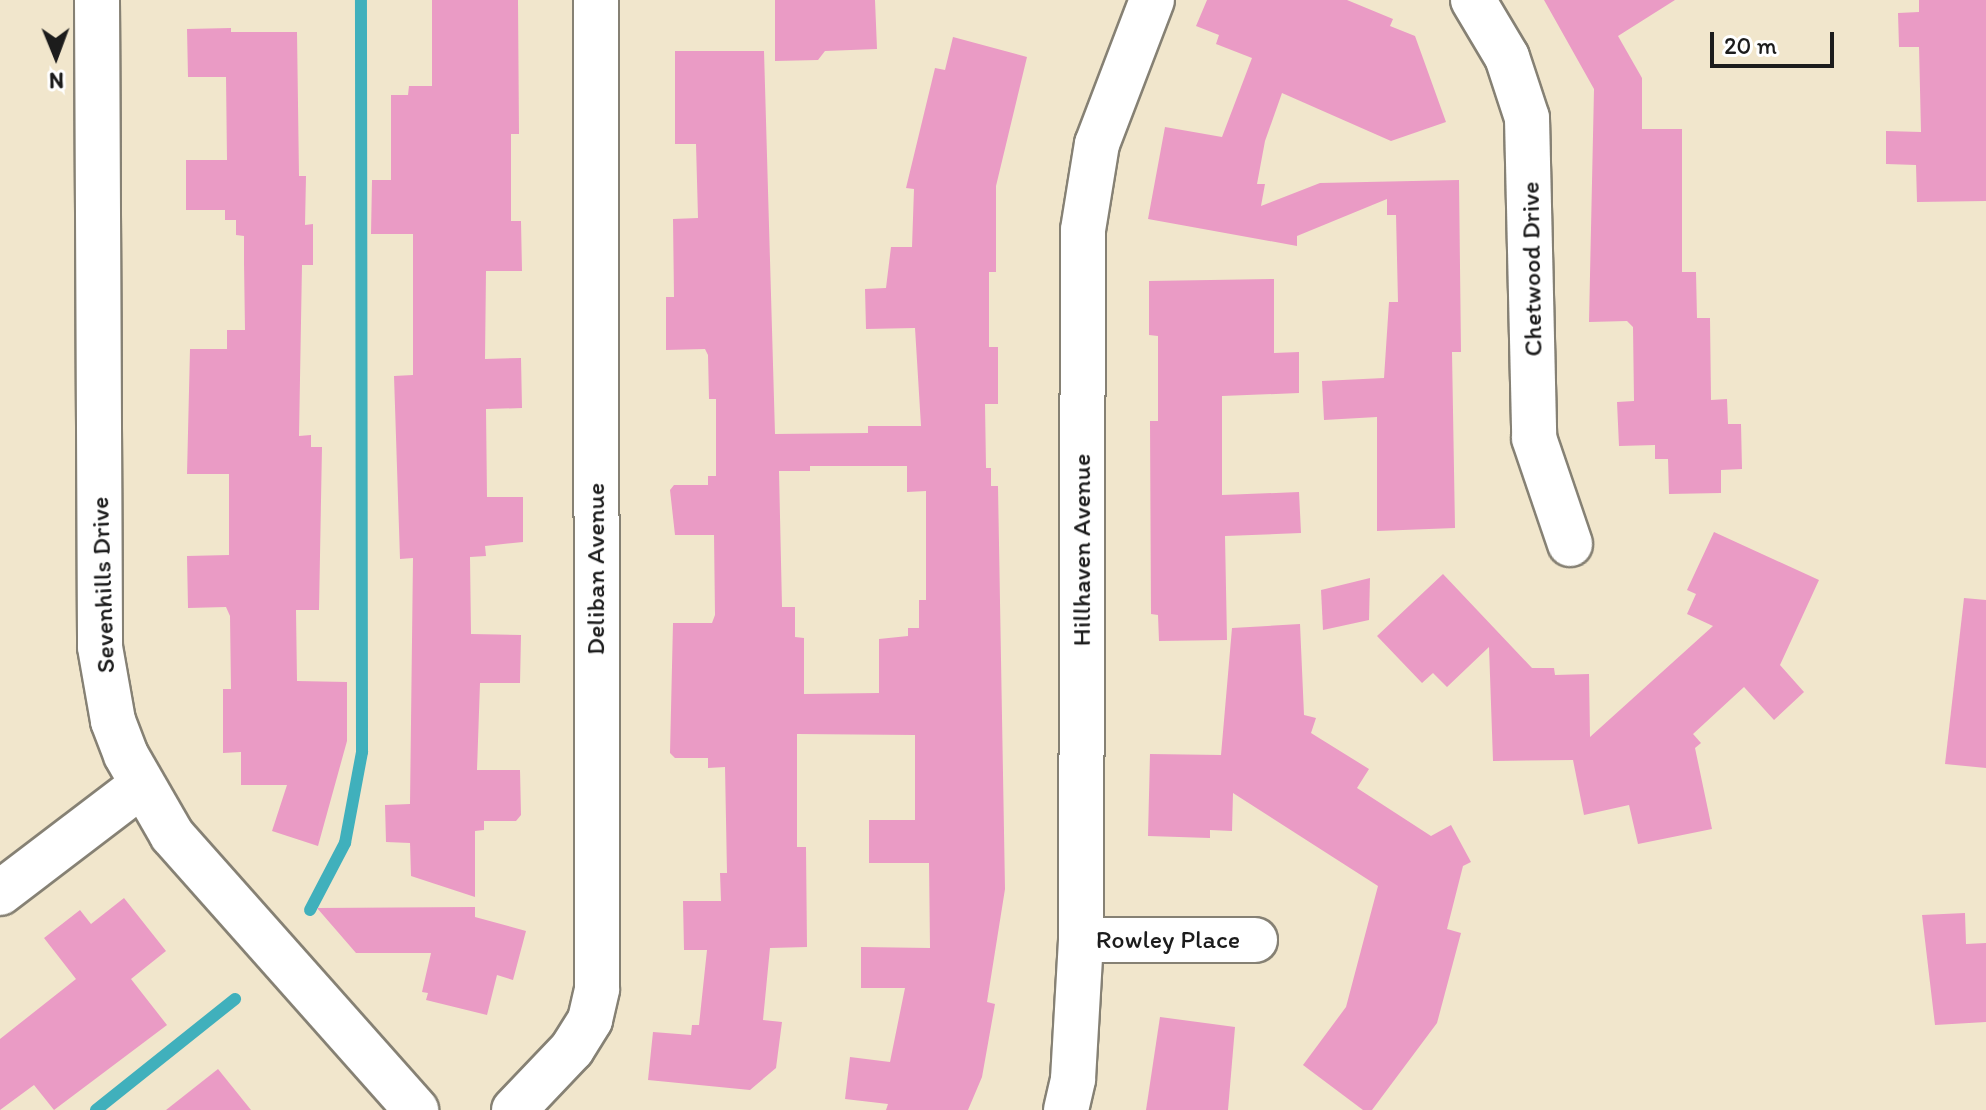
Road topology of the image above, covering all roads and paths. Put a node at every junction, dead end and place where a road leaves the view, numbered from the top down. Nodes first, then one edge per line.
1 (97, 0) edge
2 (596, 0) edge
3 (1152, 0) edge
4 (1473, 0) edge
5 (1570, 544) dead end
6 (142, 785) junction
7 (0, 893) edge
8 (1081, 940) junction
9 (1255, 940) dead end
10 (416, 1110) edge
11 (514, 1110) edge
12 (1066, 1110) edge

1 - 6 street, Sevenhills Drive
2 - 11 street, Deliban Avenue
3 - 8 street, Hillhaven Avenue
4 - 5 street, Chetwood Drive
6 - 7 street
6 - 10 street, Sevenhills Drive
8 - 9 street, Rowley Place
8 - 12 street, Hillhaven Avenue

